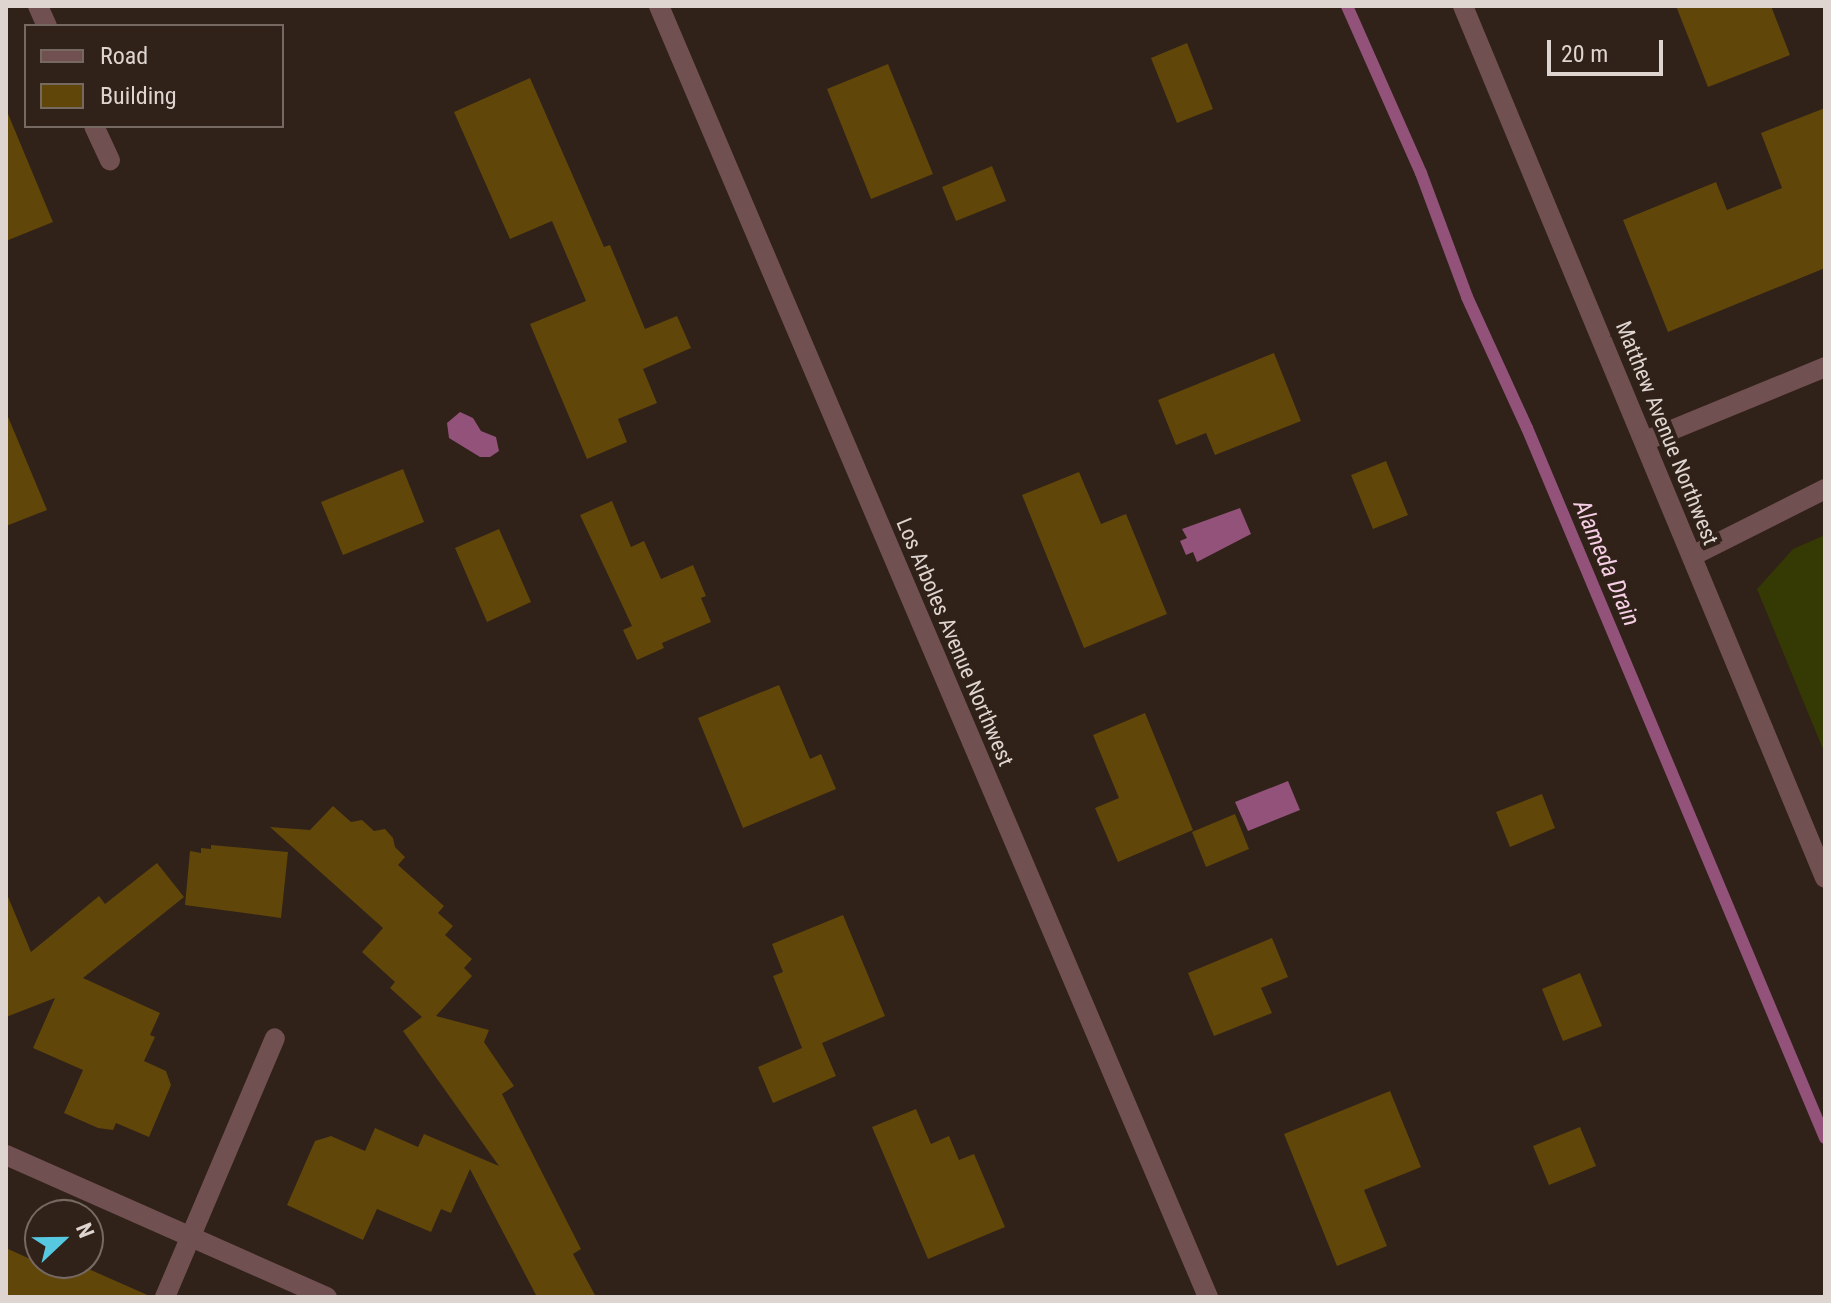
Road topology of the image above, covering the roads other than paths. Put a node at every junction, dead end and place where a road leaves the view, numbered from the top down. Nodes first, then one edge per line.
1 (659, 6) edge
2 (1463, 6) edge
3 (95, 128) edge
4 (110, 160) dead end
5 (1825, 367) edge
6 (1645, 441) junction
7 (1825, 489) edge
8 (1692, 556) junction
9 (1825, 878) edge
10 (275, 1038) dead end
11 (6, 1155) edge
12 (190, 1239) junction
13 (165, 1297) edge
14 (327, 1297) edge
15 (1208, 1297) edge

1 - 15 street, Los Arboles Avenue Northwest
2 - 6 street, Matthew Avenue Northwest
3 - 4 street
5 - 6 street
6 - 8 street, Matthew Avenue Northwest
7 - 8 street
8 - 9 street, Matthew Avenue Northwest
10 - 12 street
11 - 12 street
12 - 13 street
12 - 14 street

